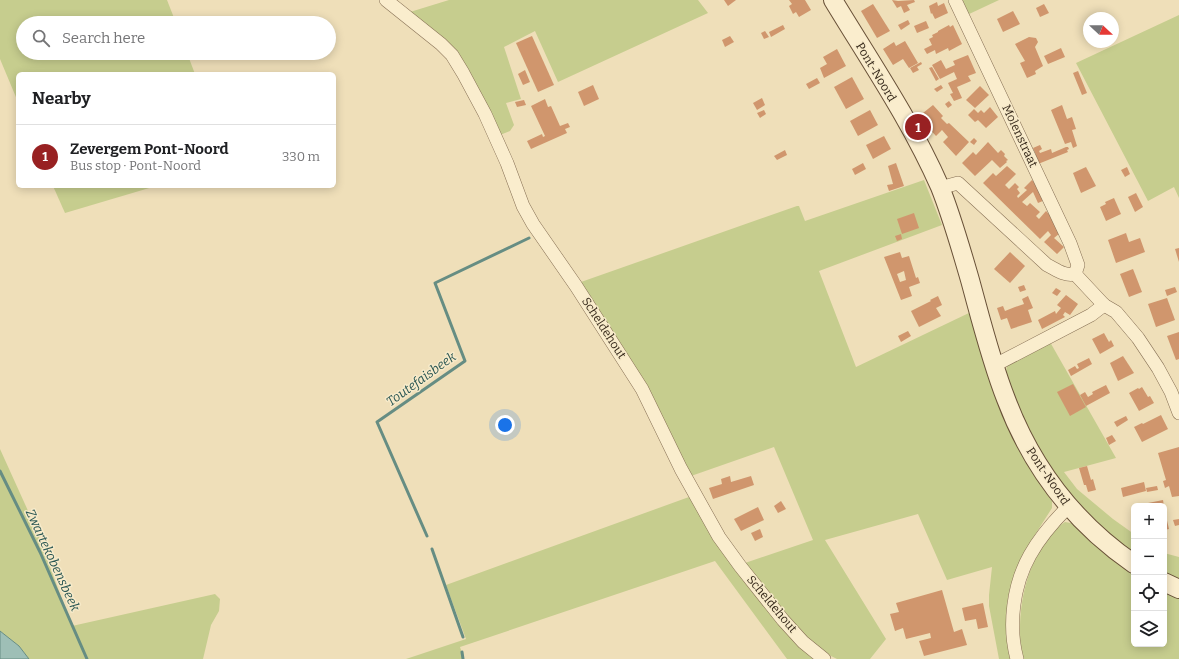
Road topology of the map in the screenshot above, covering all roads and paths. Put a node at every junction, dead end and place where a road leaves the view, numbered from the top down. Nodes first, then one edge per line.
1 (386, 0) edge
2 (833, 0) edge
3 (955, 0) edge
4 (940, 188) junction
5 (1075, 274) junction
6 (1104, 304) junction
7 (994, 364) junction
8 (1179, 413) edge
9 (1068, 507) junction
10 (1131, 562) edge
11 (1167, 583) edge
12 (1179, 589) edge
13 (824, 659) edge
14 (1017, 659) edge

1 - 13 street, Scheldehout
2 - 4 street, Pont-Noord
3 - 5 street, Molenstraat
4 - 5 street
4 - 7 street, Pont-Noord
5 - 6 street
6 - 7 street
6 - 8 street
7 - 9 street, Pont-Noord
9 - 10 street, Pont-Noord
9 - 14 street
11 - 12 street

